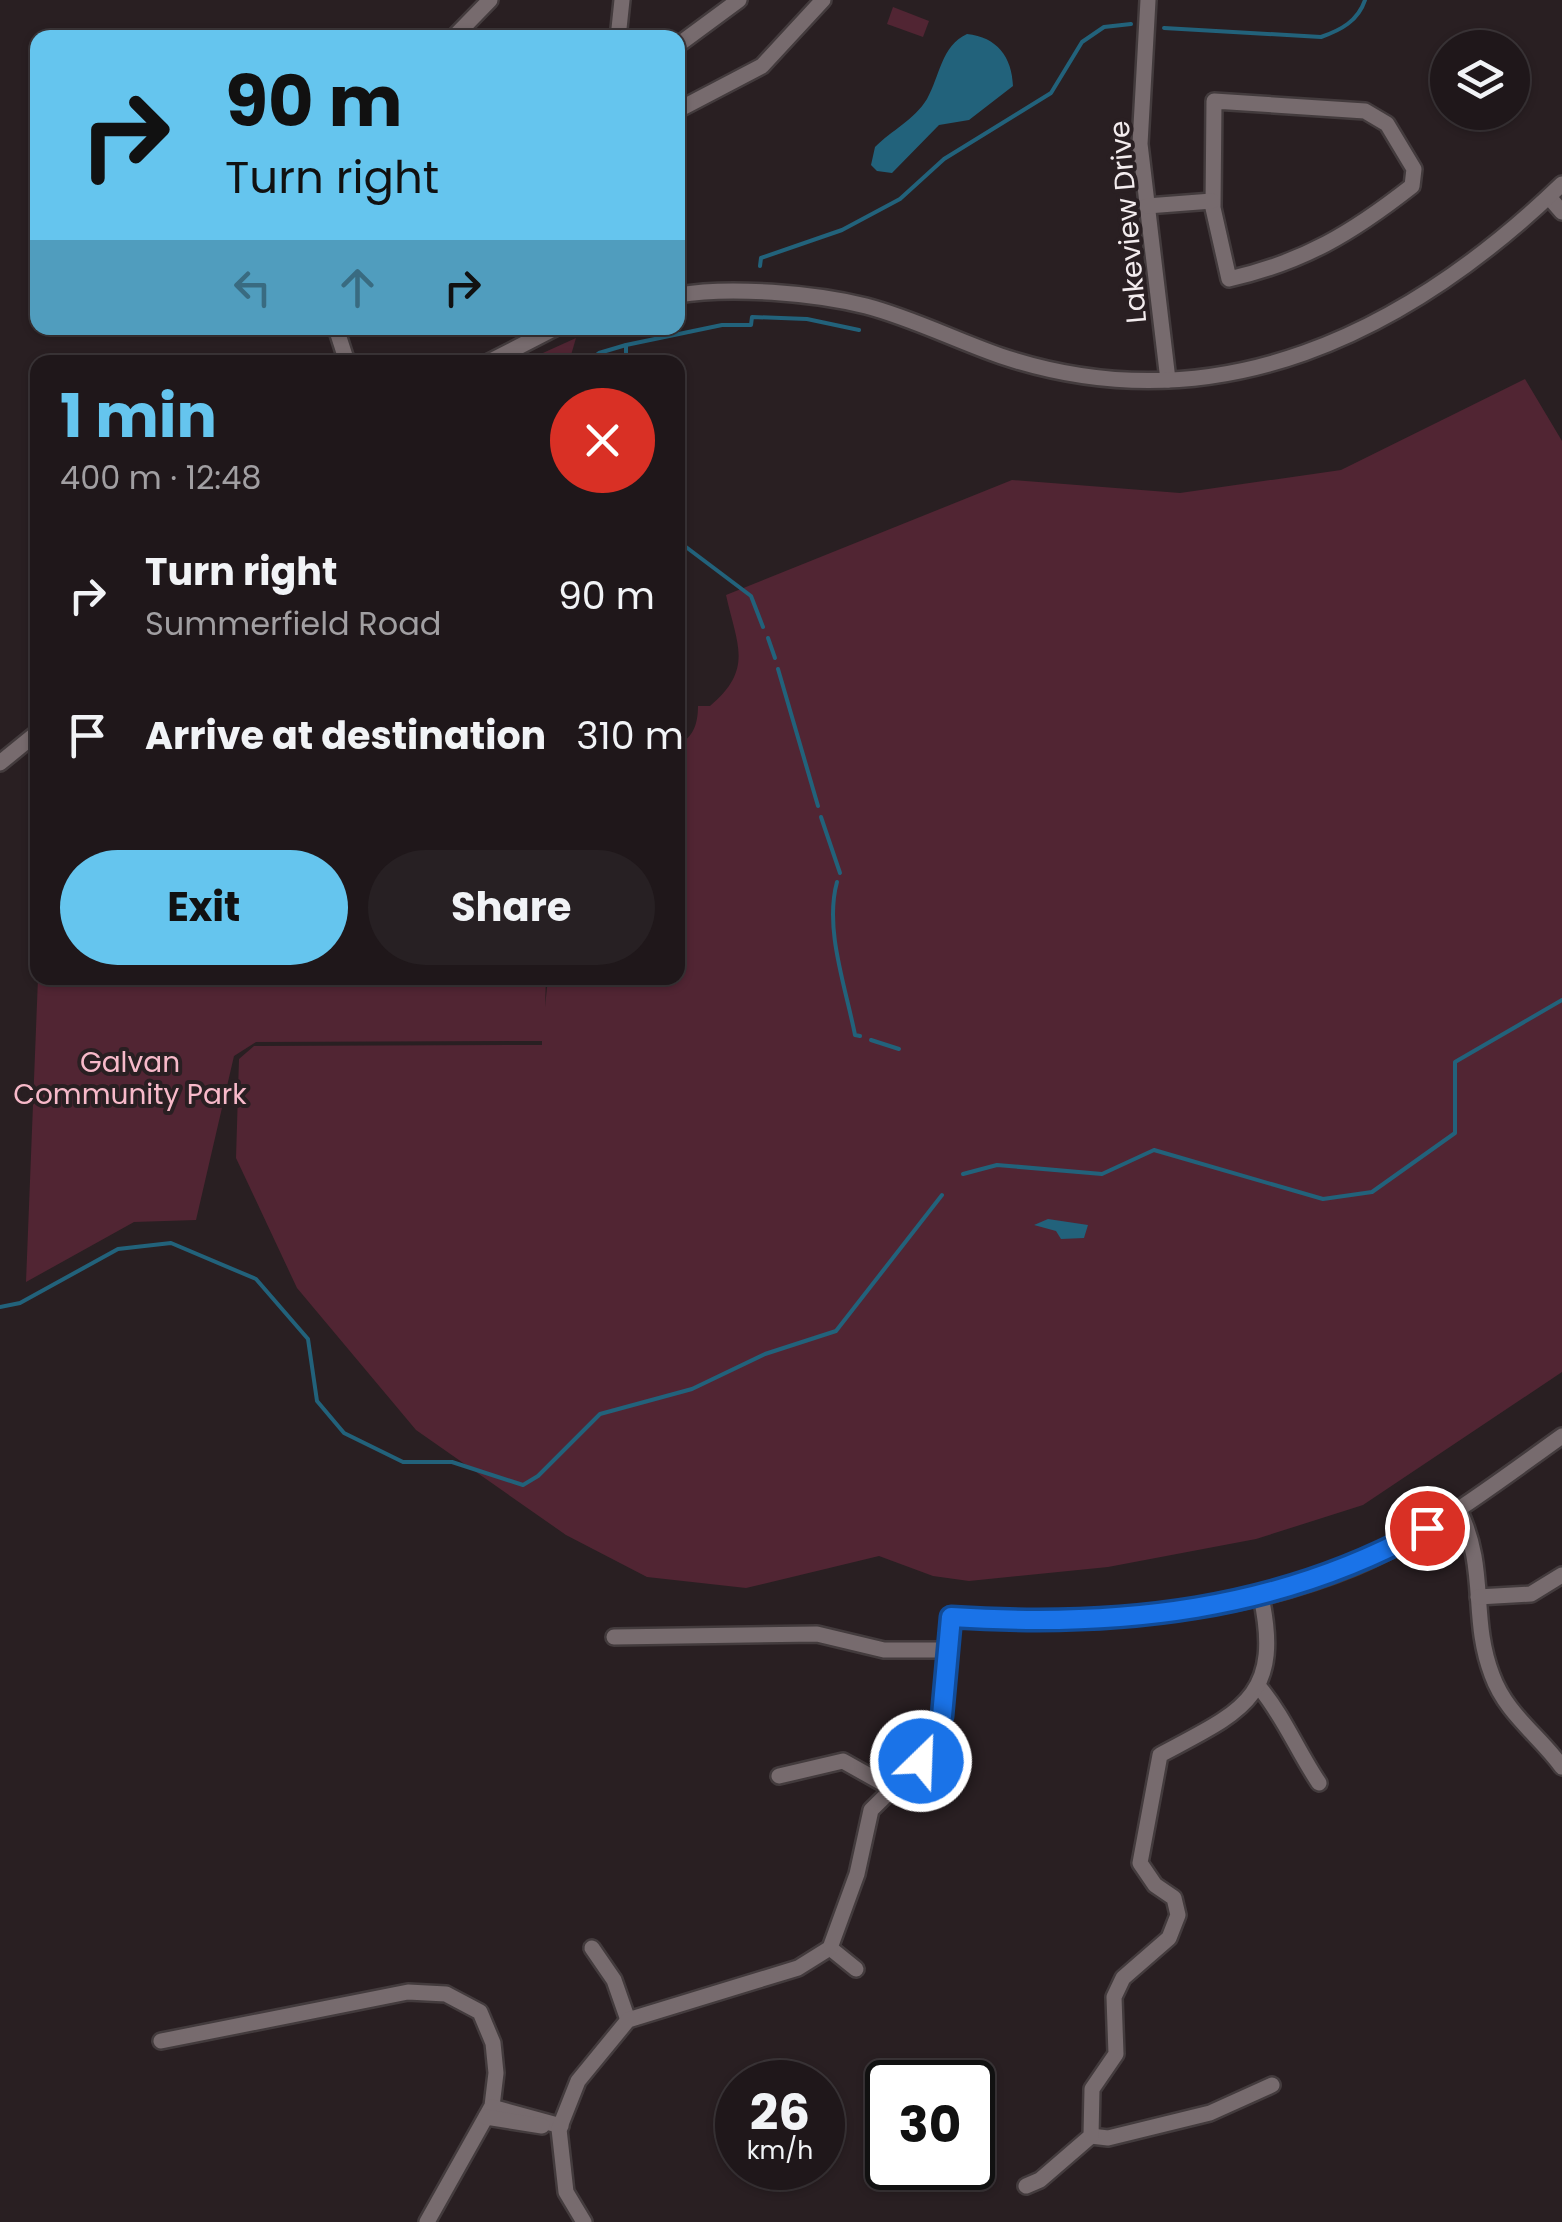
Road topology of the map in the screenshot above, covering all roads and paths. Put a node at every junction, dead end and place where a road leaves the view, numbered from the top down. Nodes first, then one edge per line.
1 (490, 0) edge
2 (622, 0) edge
3 (739, 0) edge
4 (822, 0) edge
5 (1148, 0) edge
6 (460, 30) edge
7 (619, 30) edge
8 (685, 40) edge
9 (685, 106) edge
10 (1562, 184) edge
11 (1549, 197) junction
12 (1212, 204) junction
13 (1147, 210) junction
14 (1562, 212) edge
15 (685, 295) edge
16 (542, 335) edge
17 (502, 355) edge
18 (1168, 380) junction
19 (30, 739) edge
20 (0, 763) edge
21 (1562, 1436) edge
22 (1458, 1510) junction
23 (1562, 1575) edge
24 (1261, 1597) junction
25 (1478, 1597) junction
26 (614, 1636) dead end
27 (948, 1650) junction
28 (1260, 1688) junction
29 (1556, 1745) edge
30 (1562, 1767) edge
31 (779, 1776) dead end
32 (1319, 1783) dead end
33 (893, 1789) junction
34 (592, 1948) dead end
35 (830, 1948) junction
36 (856, 1969) dead end
37 (628, 2020) junction
38 (161, 2041) dead end
39 (1272, 2085) dead end
40 (489, 2112) junction
41 (553, 2125) junction
42 (1091, 2136) junction
43 (1026, 2186) dead end
44 (427, 2222) edge
45 (584, 2222) edge

1 - 6 street
2 - 7 street
3 - 8 street
4 - 9 street
5 - 13 street, Lakeview Drive
10 - 11 street
11 - 14 street
11 - 18 street
12 - 12 street
12 - 13 street
13 - 18 street, Lakeview Drive
15 - 18 street
16 - 17 street
19 - 20 street
21 - 22 street
22 - 24 street
22 - 25 street
23 - 25 street
24 - 27 street
24 - 28 street
25 - 29 street
26 - 27 street
27 - 33 street
28 - 32 street
28 - 42 street
29 - 30 street
31 - 33 street
33 - 35 street
34 - 37 street
35 - 36 street
35 - 37 street
37 - 41 street
38 - 40 street
39 - 42 street
40 - 41 street
40 - 44 street
41 - 45 street
42 - 43 street

